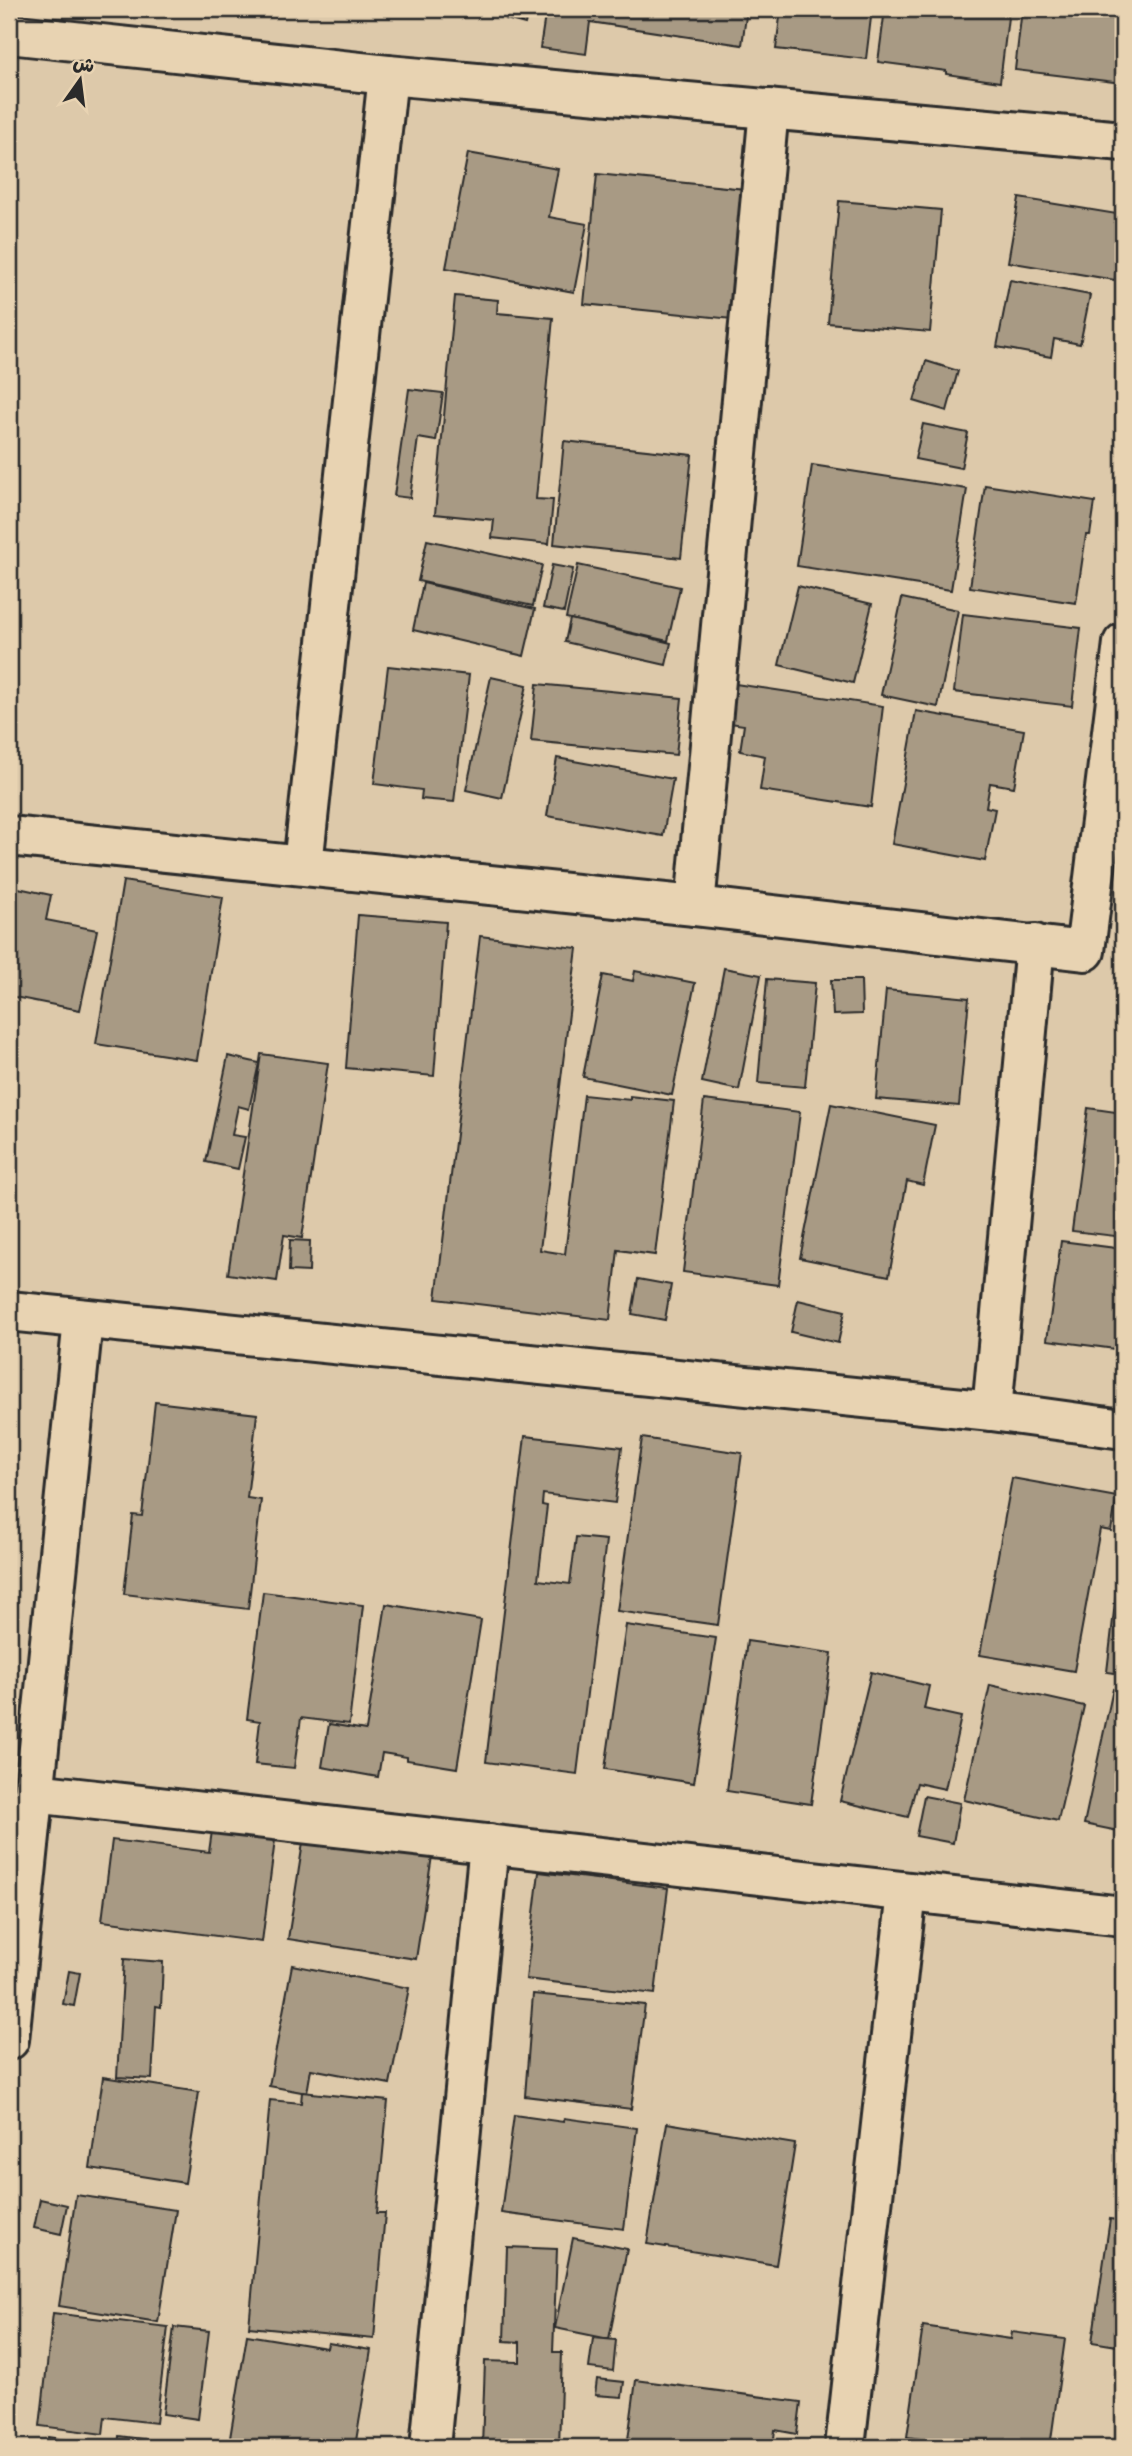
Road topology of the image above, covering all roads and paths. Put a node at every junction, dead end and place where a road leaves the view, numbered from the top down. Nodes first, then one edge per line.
1 (9, 34) edge
2 (388, 75) junction
3 (769, 109) junction
4 (1123, 141) edge
5 (1123, 643) edge
6 (9, 835) edge
7 (303, 865) junction
8 (695, 906) junction
9 (1035, 944) junction
10 (9, 1311) edge
11 (83, 1320) junction
12 (992, 1411) junction
13 (1123, 1429) edge
14 (34, 1793) junction
15 (489, 1844) junction
16 (907, 1892) junction
17 (1123, 1916) edge
18 (9, 2040) edge
19 (430, 2447) edge
20 (845, 2447) edge

1 - 2 street
2 - 3 street
2 - 7 street
3 - 4 street
3 - 8 street
5 - 9 street
6 - 7 street
7 - 8 street
8 - 9 street
9 - 12 street
10 - 11 street
11 - 12 street
11 - 14 street
12 - 13 street
14 - 15 street
14 - 18 street
15 - 16 street
15 - 19 street
16 - 17 street
16 - 20 street

